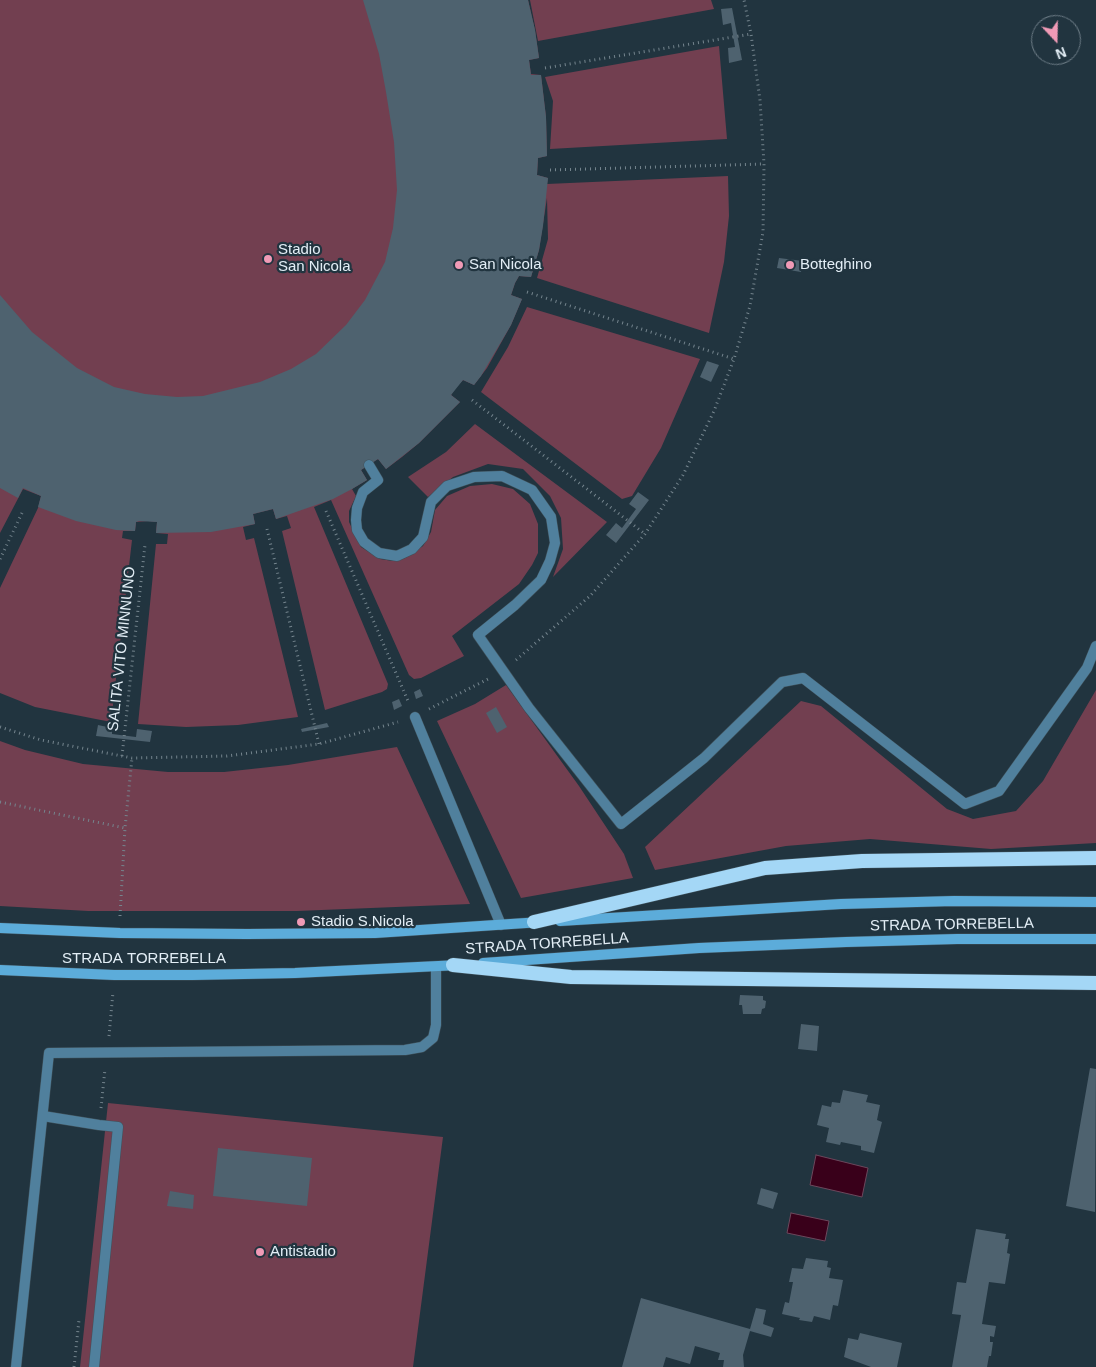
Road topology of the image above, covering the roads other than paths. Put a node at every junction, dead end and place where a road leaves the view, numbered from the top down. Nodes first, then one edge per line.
1 (368, 465) dead end
2 (1096, 646) edge
3 (415, 717) road end
4 (1096, 858) edge
5 (1096, 902) edge
6 (534, 922) junction
7 (501, 924) junction
8 (0, 928) edge
9 (1096, 939) edge
10 (453, 965) junction
11 (436, 967) junction
12 (0, 970) edge
13 (1096, 983) edge
14 (43, 1116) junction
15 (16, 1367) edge
16 (94, 1367) edge

1 - 2 street
3 - 7 street
4 - 6 highway
5 - 6 main road, STRADA TORREBELLA
6 - 7 main road, STRADA TORREBELLA
7 - 8 main road, STRADA TORREBELLA
9 - 10 main road, STRADA TORREBELLA
10 - 11 main road, STRADA TORREBELLA
10 - 13 highway
11 - 12 main road, STRADA TORREBELLA
11 - 14 street
14 - 15 street
14 - 16 street

